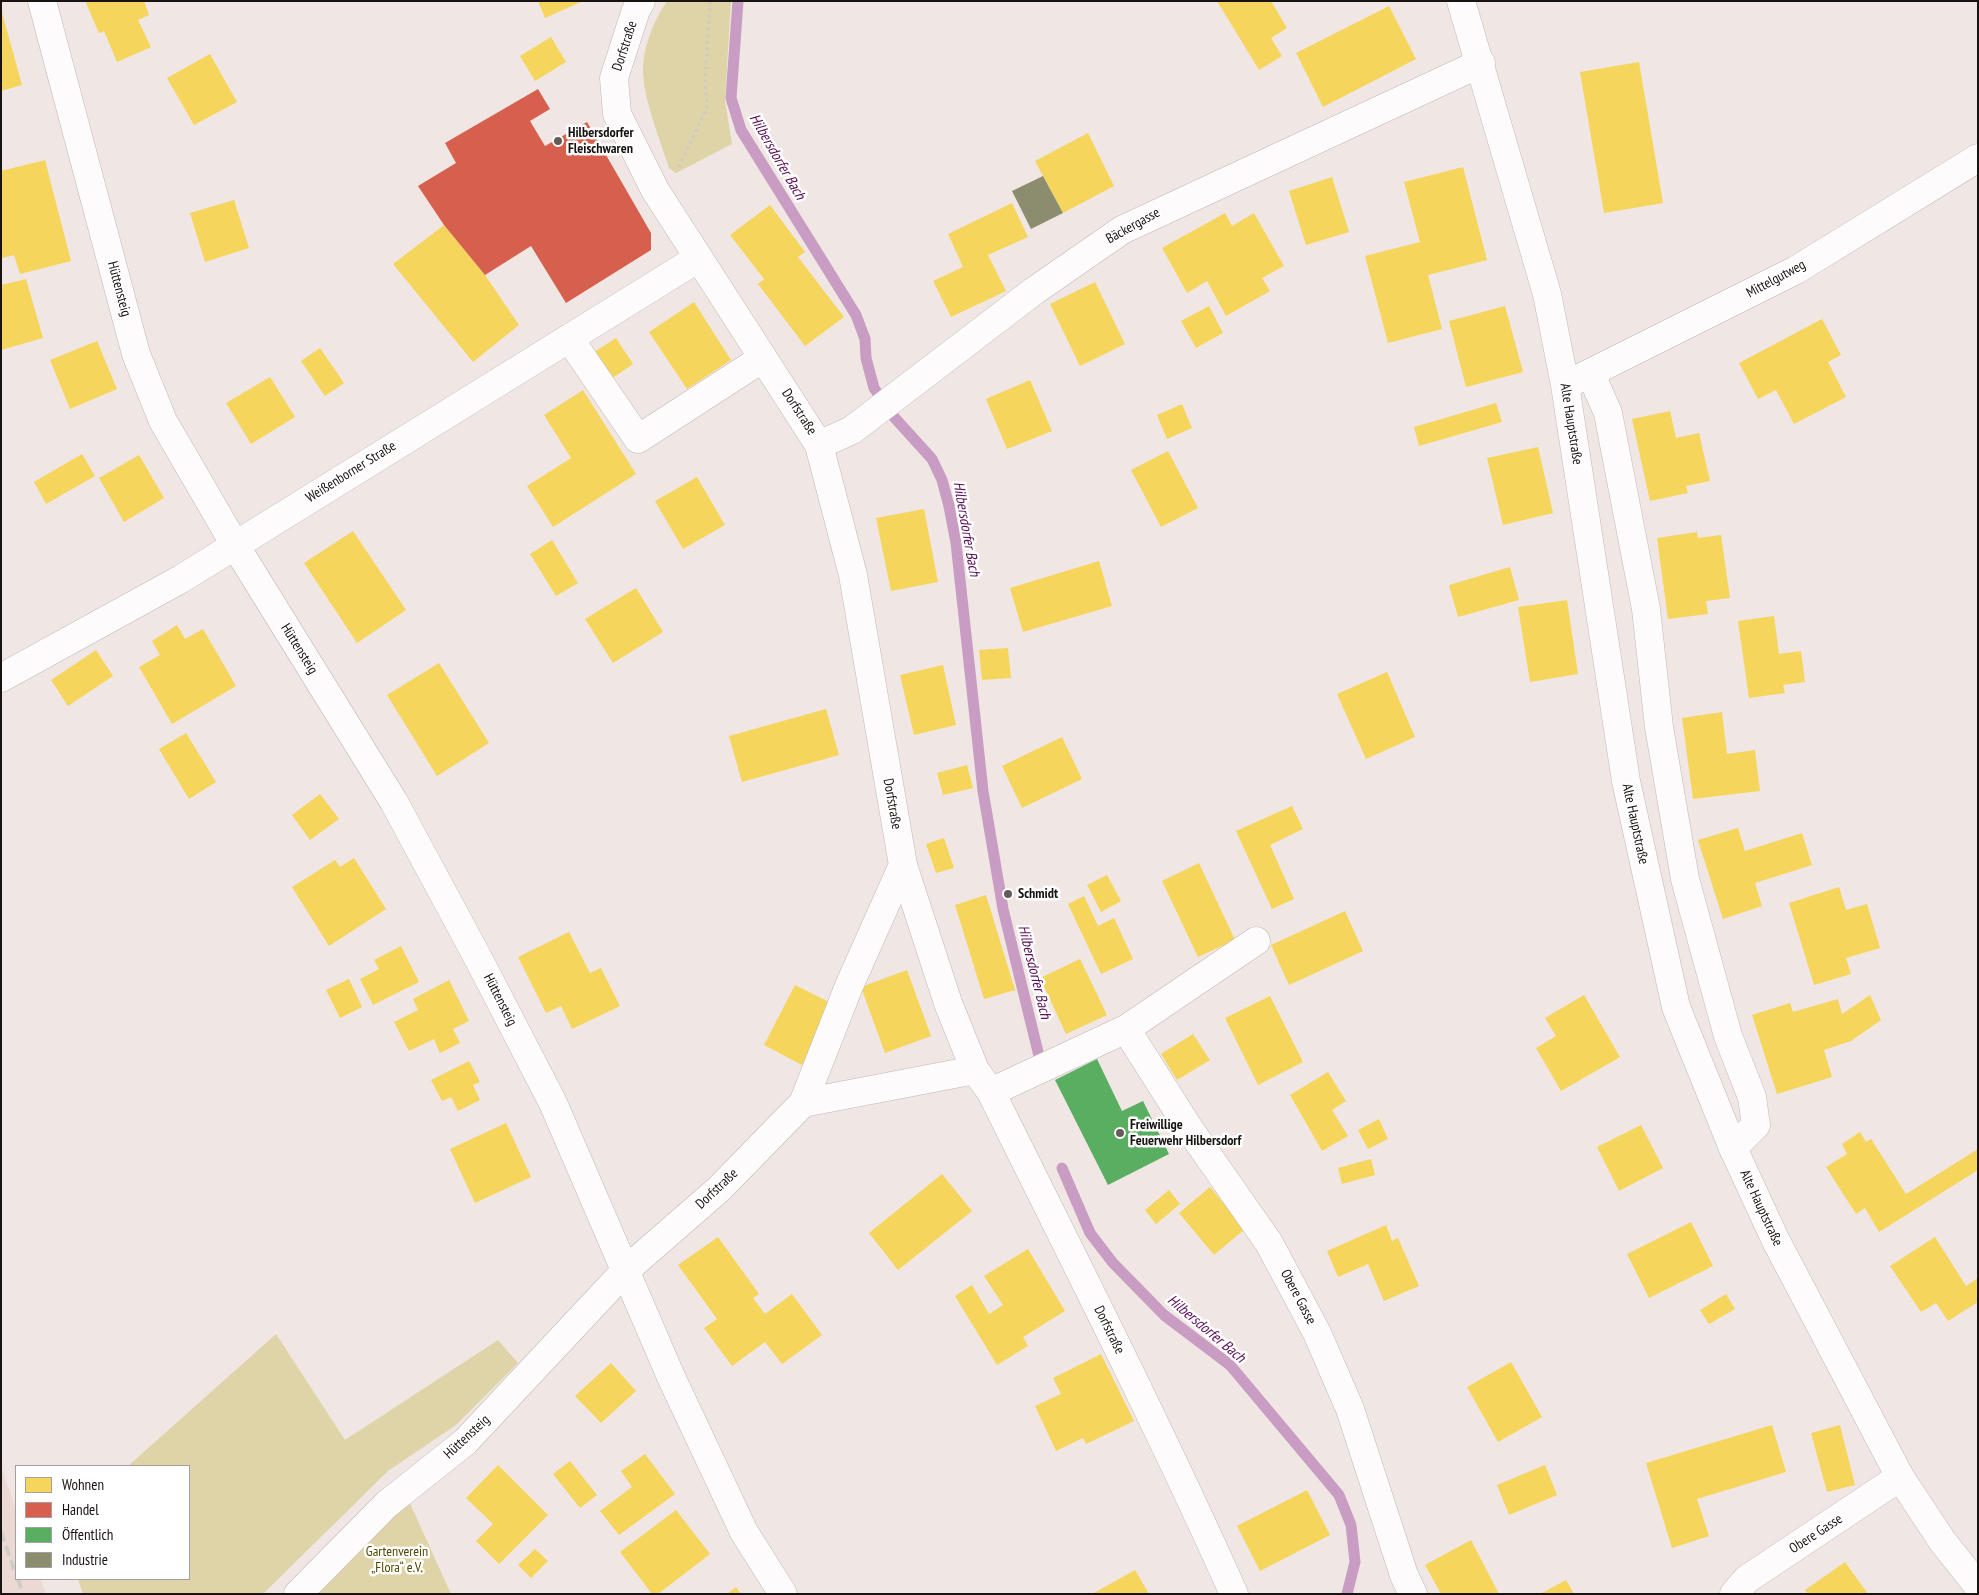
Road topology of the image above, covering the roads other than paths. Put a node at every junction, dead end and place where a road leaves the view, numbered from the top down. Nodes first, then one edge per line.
1 (42, 1) edge
2 (1461, 1) edge
3 (637, 4) edge
4 (1481, 63) junction
5 (1978, 158) edge
6 (697, 259) junction
7 (569, 338) junction
8 (763, 358) junction
9 (1591, 374) junction
10 (1565, 385) junction
11 (819, 445) junction
12 (235, 545) junction
13 (1, 678) edge
14 (903, 865) junction
15 (1256, 941) dead end
16 (1126, 1029) junction
17 (983, 1081) junction
18 (803, 1103) junction
19 (1733, 1148) junction
20 (626, 1270) junction
21 (1900, 1477) junction
22 (1978, 1586) edge
23 (298, 1594) edge
24 (783, 1594) edge
25 (1234, 1594) edge
26 (1414, 1594) edge
27 (1734, 1594) edge

1 - 12 street, Hüttensteig
2 - 4 street, Alte Hauptstraße
3 - 6 street, Dorfstraße
4 - 10 street, Alte Hauptstraße
4 - 11 street, Bäckergasse
5 - 9 street, Mittelgutweg
6 - 7 street, Weißenborner Straße
6 - 8 street, Dorfstraße
7 - 8 street
7 - 12 street, Weißenborner Straße
8 - 11 street, Dorfstraße
9 - 10 street, Mittelgutweg
9 - 19 street
10 - 19 street, Alte Hauptstraße
11 - 14 street, Dorfstraße
12 - 13 street, Weißenborner Straße
12 - 20 street, Hüttensteig
14 - 17 street, Dorfstraße
14 - 18 street, Dorfstraße
15 - 16 street
16 - 17 street
16 - 26 street, Obere Gasse
17 - 18 street
17 - 25 street, Dorfstraße
18 - 20 street, Dorfstraße
19 - 21 street, Alte Hauptstraße
20 - 23 street, Hüttensteig
20 - 24 street, Hüttensteig
21 - 22 street, Alte Hauptstraße
21 - 27 street, Obere Gasse

